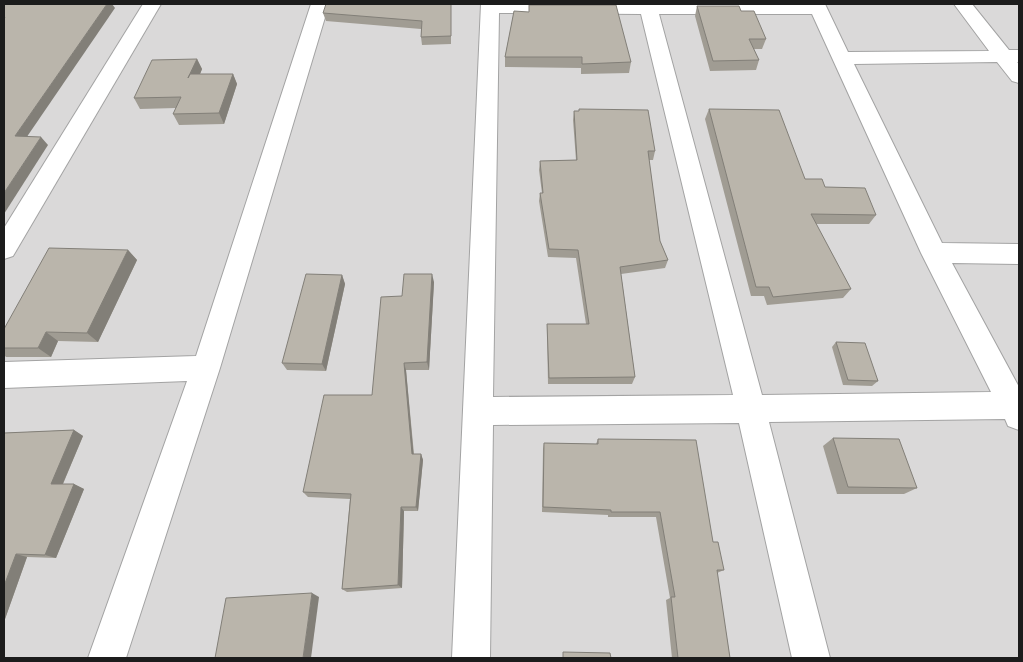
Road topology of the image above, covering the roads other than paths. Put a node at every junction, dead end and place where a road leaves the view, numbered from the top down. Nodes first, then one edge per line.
1 (152, 4) edge
2 (320, 4) edge
3 (963, 4) edge
4 (490, 6) edge
5 (648, 6) edge
6 (818, 6) edge
7 (1011, 56) edge
8 (841, 58) junction
9 (1019, 77) edge
10 (4, 249) edge
11 (934, 252) junction
12 (1019, 254) edge
13 (206, 368) junction
14 (4, 375) edge
15 (751, 409) junction
16 (1016, 410) edge
17 (478, 411) junction
18 (107, 658) edge
19 (471, 658) edge
20 (811, 658) edge

1 - 10 street
2 - 13 street
3 - 7 street
4 - 5 street
4 - 17 street
5 - 6 street
5 - 15 street
6 - 8 street
7 - 8 street
7 - 9 street
8 - 11 street
11 - 12 street
11 - 16 street
13 - 14 street
13 - 18 street
15 - 16 street
15 - 17 street
15 - 20 street
17 - 19 street

